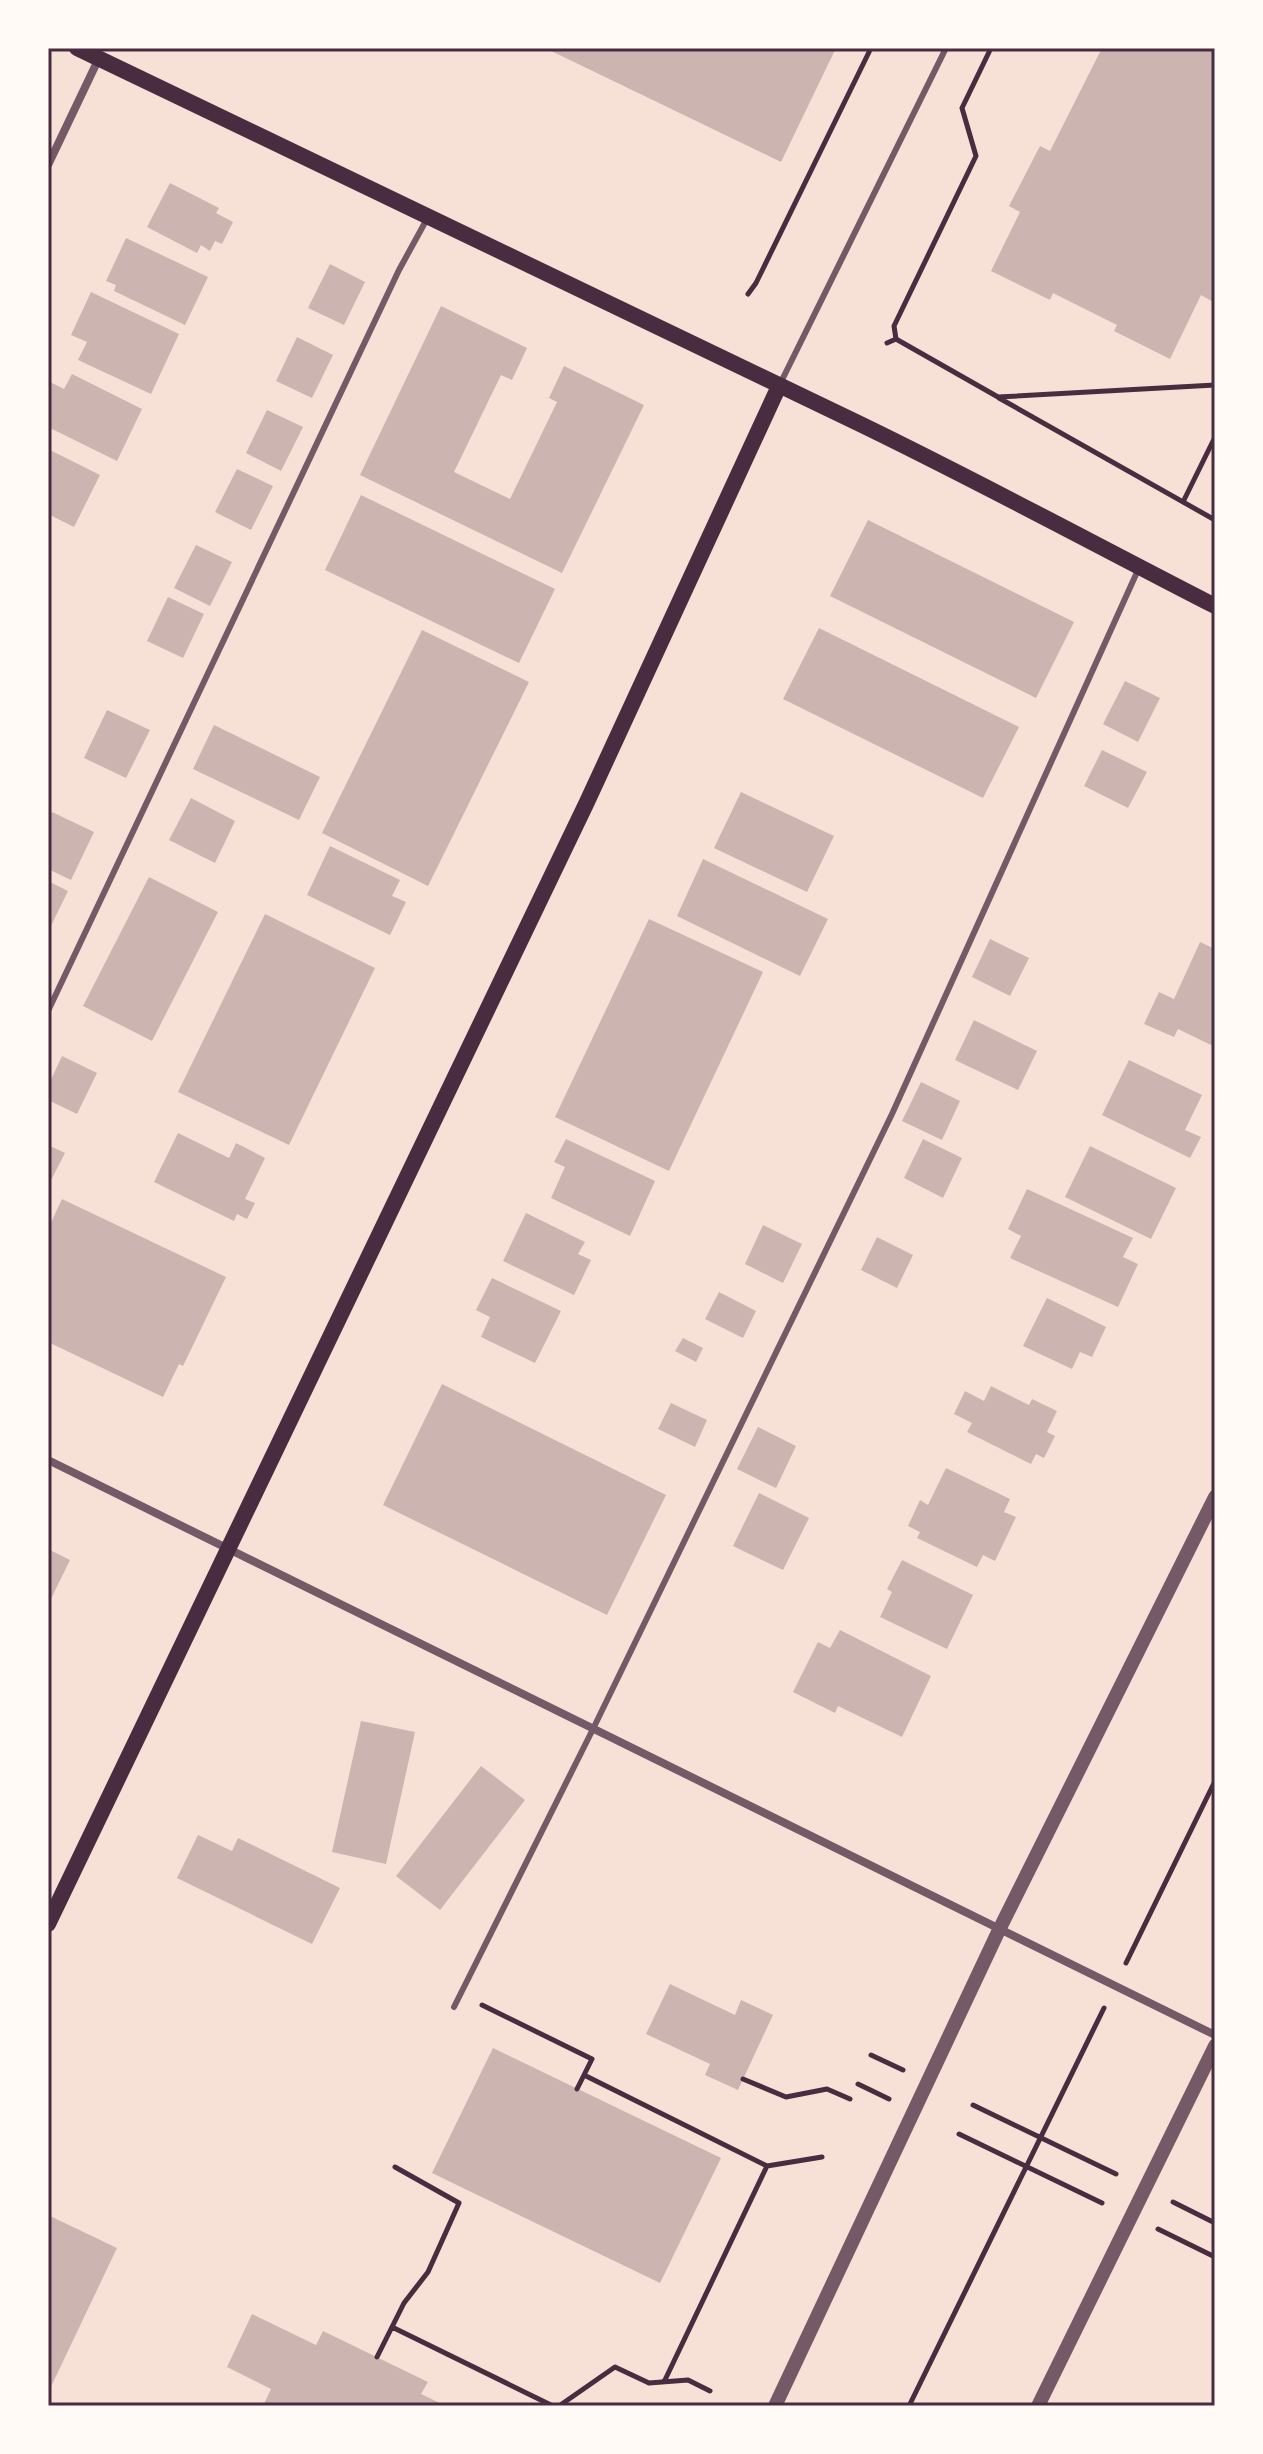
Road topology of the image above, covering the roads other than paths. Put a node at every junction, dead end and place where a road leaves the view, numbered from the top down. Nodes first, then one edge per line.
1 (77, 48) edge
2 (946, 48) edge
3 (99, 58) junction
4 (48, 165) edge
5 (429, 216) junction
6 (779, 386) junction
7 (1139, 567) junction
8 (1215, 606) edge
9 (48, 1011) edge
10 (48, 1460) edge
11 (1215, 1497) edge
12 (230, 1548) junction
13 (593, 1729) junction
14 (48, 1924) edge
15 (999, 1930) junction
16 (454, 2007) dead end
17 (1215, 2035) edge
18 (1215, 2046) edge
19 (775, 2406) edge
20 (1038, 2406) edge

1 - 3 main road
2 - 6 lane
3 - 4 street
3 - 5 main road
5 - 6 main road
5 - 9 lane
6 - 7 main road
6 - 12 main road
7 - 8 main road
7 - 13 lane
10 - 12 street
11 - 15 street
12 - 13 street
12 - 14 main road
13 - 15 street
13 - 16 lane
15 - 17 street
15 - 19 street
18 - 20 street

